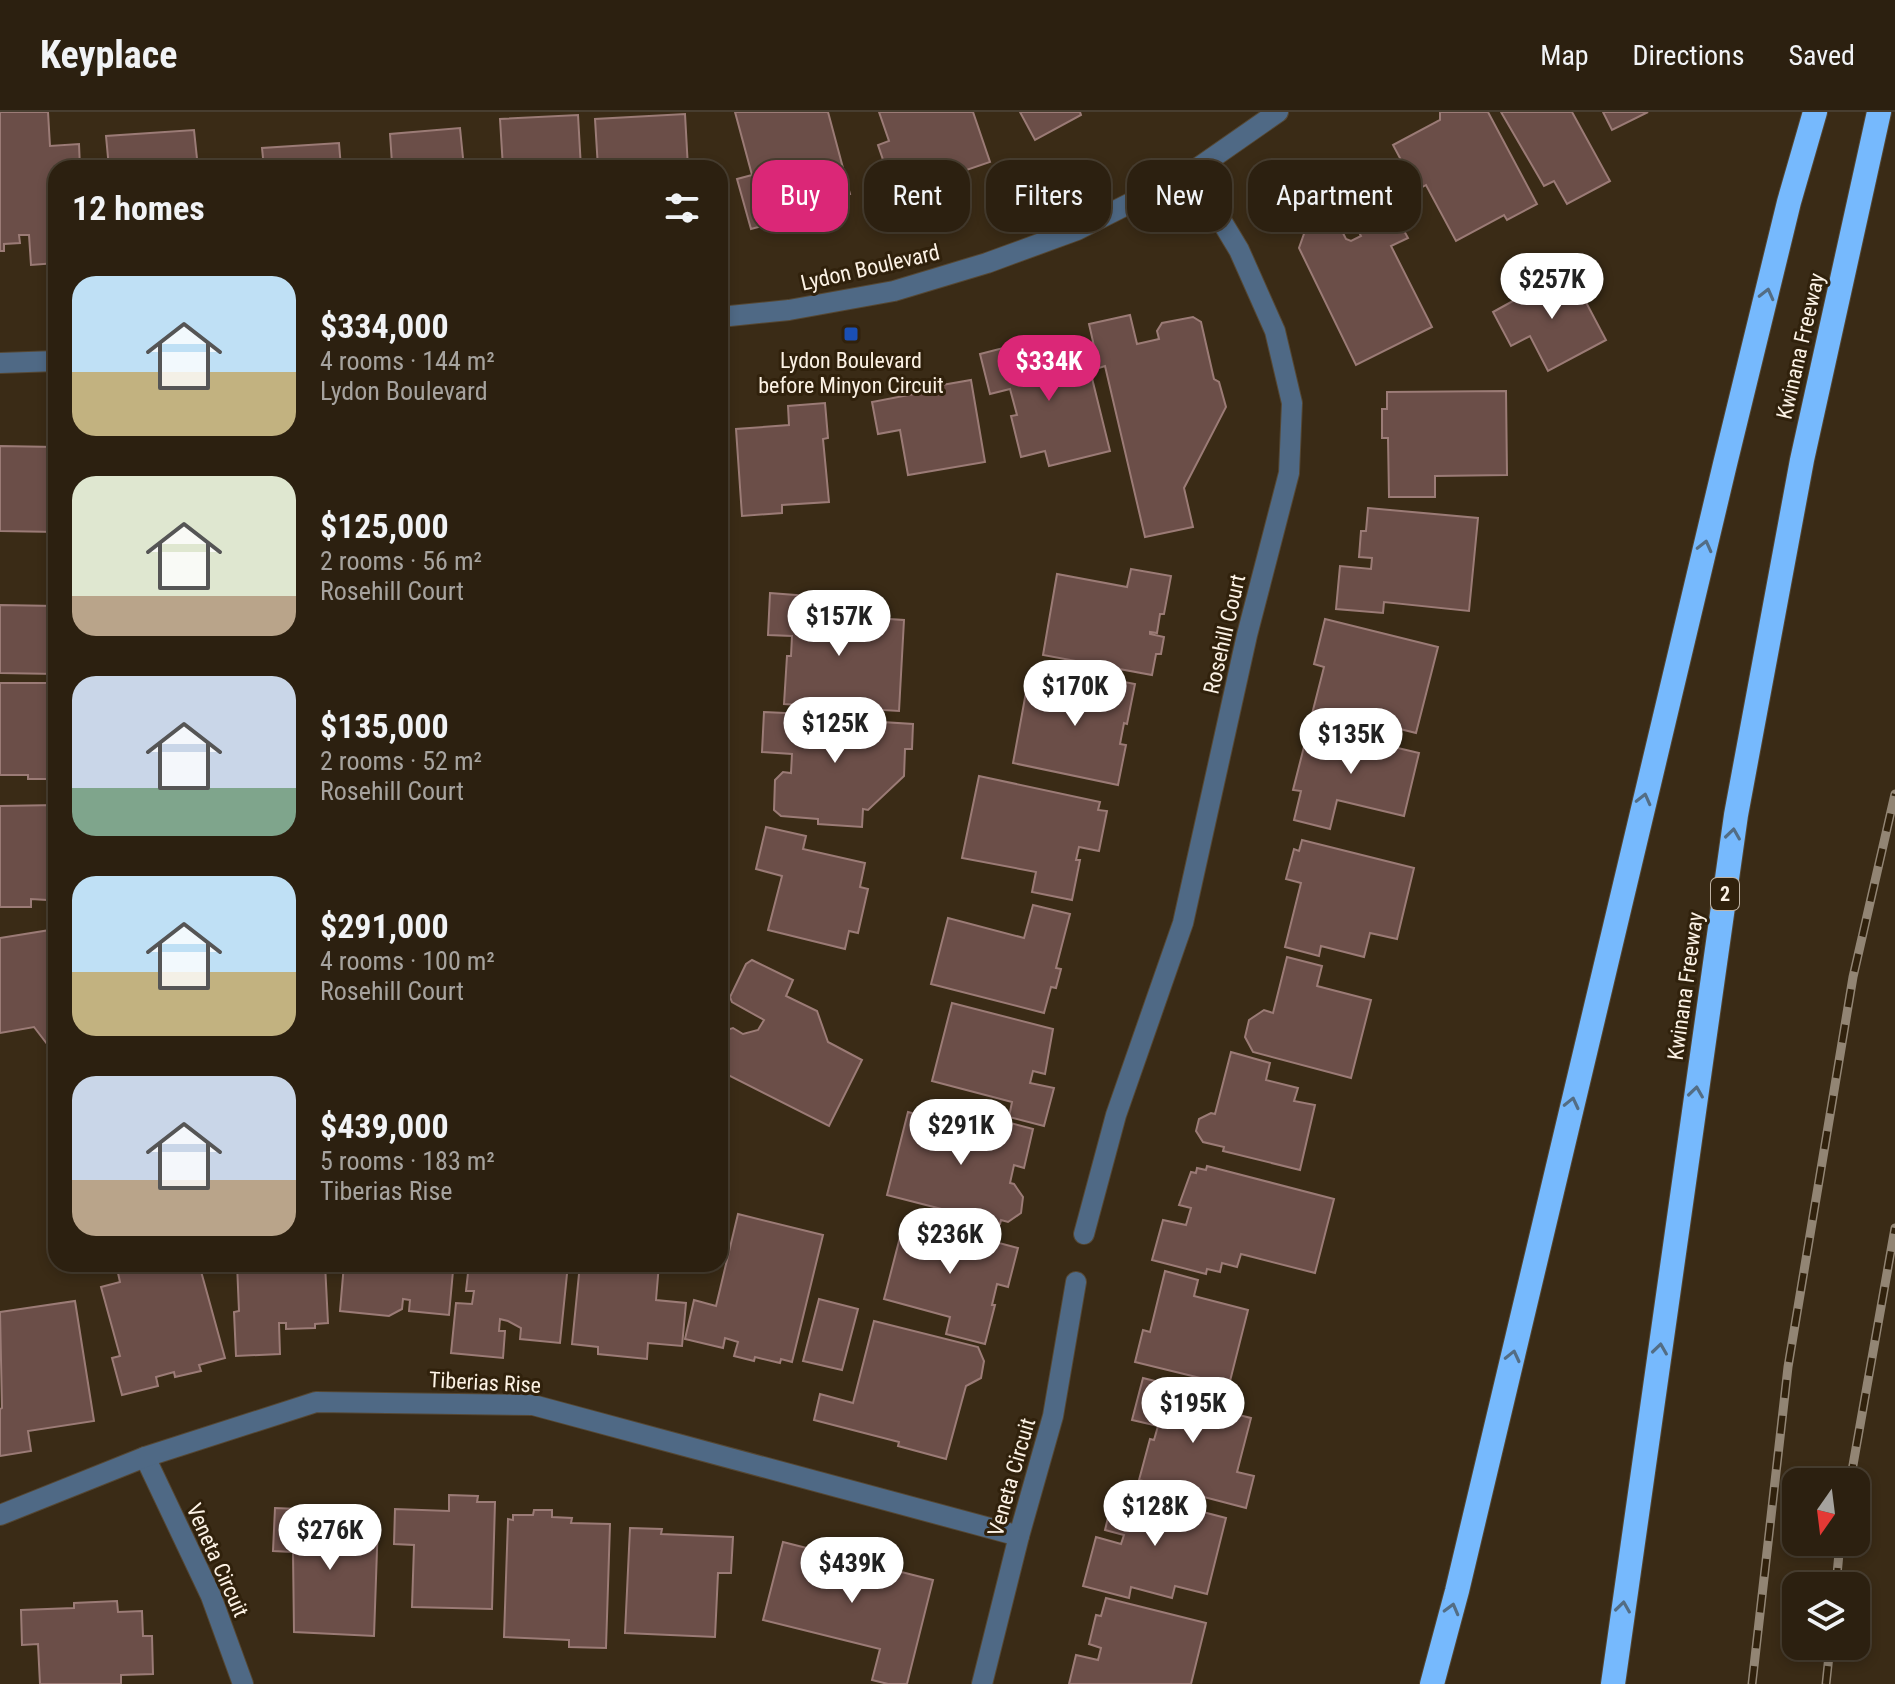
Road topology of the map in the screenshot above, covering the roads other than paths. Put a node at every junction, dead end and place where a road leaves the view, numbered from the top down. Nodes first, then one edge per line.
1 (1278, 112) edge
2 (1815, 112) edge
3 (1879, 112) edge
4 (1209, 160) edge
5 (1127, 205) edge
6 (1228, 232) edge
7 (728, 316) edge
8 (48, 361) edge
9 (0, 363) edge
10 (1084, 1234) dead end
11 (1076, 1282) dead end
12 (145, 1457) junction
13 (0, 1515) edge
14 (1019, 1536) junction
15 (243, 1684) edge
16 (982, 1684) edge
17 (1432, 1684) edge
18 (1613, 1684) edge

1 - 4 street, Lydon Boulevard
17 -> 2 highway
18 -> 3 highway, Kwinana Freeway / 2
5 - 7 street, Lydon Boulevard
6 - 10 street, Rosehill Court
8 - 9 street
11 - 14 street, Veneta Circuit
12 - 13 street, Tiberias Rise
12 - 14 street, Tiberias Rise
12 - 15 street, Veneta Circuit
14 - 16 street, Veneta Circuit

